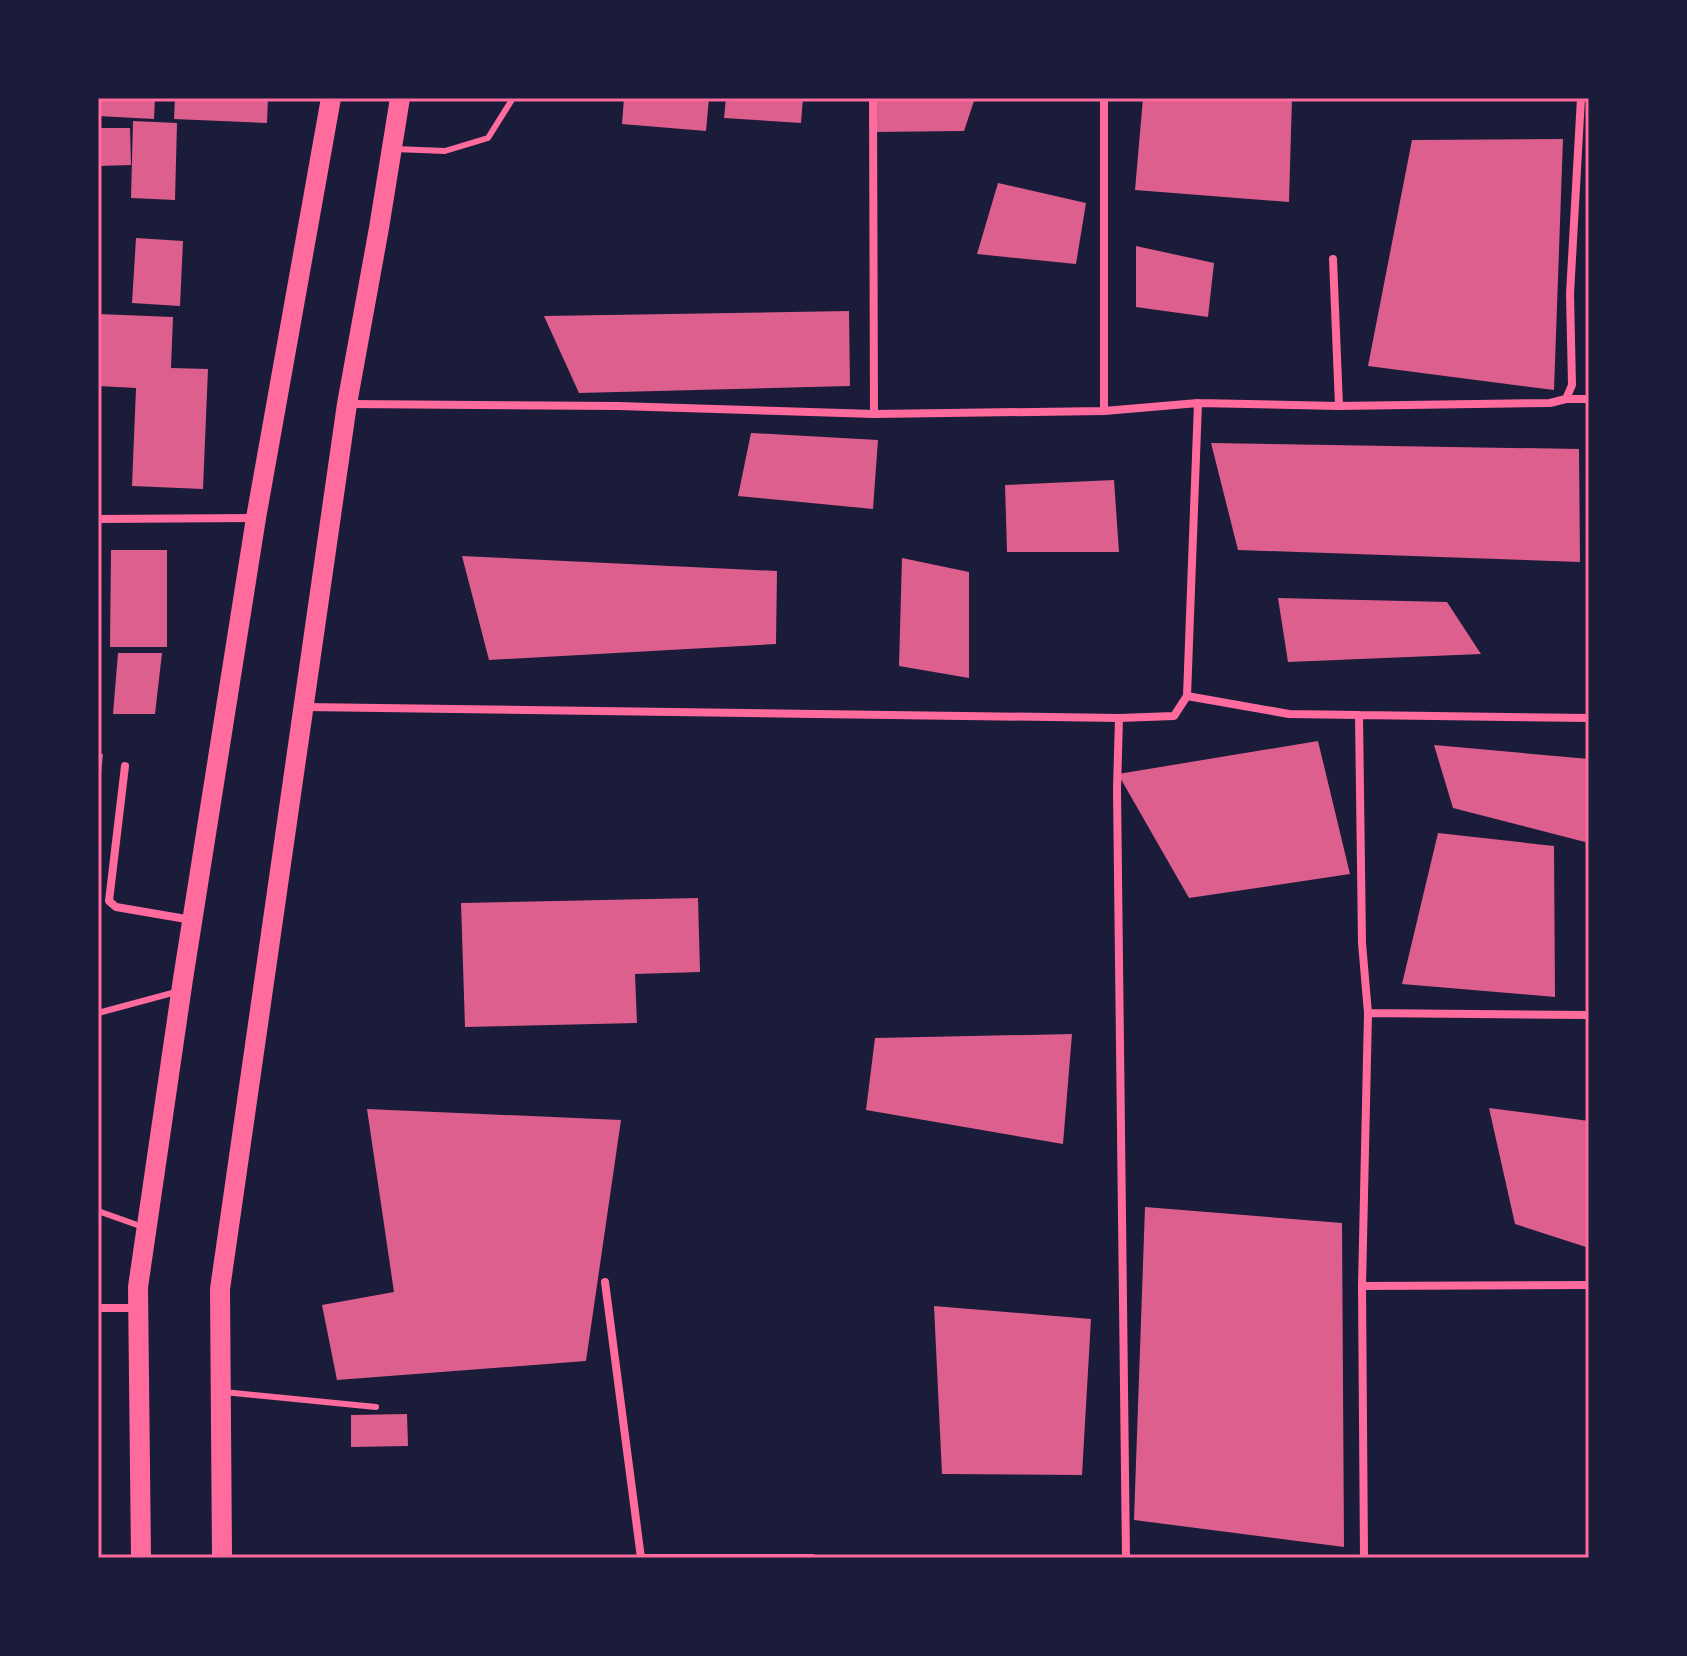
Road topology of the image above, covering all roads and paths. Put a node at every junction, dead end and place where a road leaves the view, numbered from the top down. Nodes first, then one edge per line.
1 (331, 98) edge
2 (400, 98) edge
3 (513, 98) edge
4 (873, 98) edge
5 (1104, 98) edge
6 (1581, 98) edge
7 (392, 148) junction
8 (1333, 259) dead end
9 (1566, 399) junction
10 (1589, 399) edge
11 (1198, 403) junction
12 (347, 404) junction
13 (1339, 406) junction
14 (1104, 411) junction
15 (874, 414) junction
16 (256, 518) junction
17 (98, 519) edge
18 (1187, 696) junction
19 (305, 707) junction
20 (1359, 715) junction
21 (1119, 718) junction
22 (1589, 718) edge
23 (125, 766) dead end
24 (193, 921) junction
25 (181, 991) junction
26 (98, 1013) edge
27 (1368, 1013) junction
28 (1589, 1015) edge
29 (98, 1211) edge
30 (146, 1229) junction
31 (605, 1282) dead end
32 (1589, 1285) edge
33 (1362, 1286) junction
34 (98, 1308) edge
35 (138, 1308) junction
36 (221, 1392) junction
37 (376, 1407) dead end
38 (141, 1558) edge
39 (222, 1558) edge
40 (641, 1558) edge
41 (812, 1558) edge
42 (1126, 1558) edge
43 (1364, 1558) edge

1 - 16 main road
2 - 7 main road
3 - 7 lane
4 - 15 street
5 - 14 street
6 - 9 street
7 - 12 main road
8 - 13 street
9 - 10 street
9 - 13 street
11 - 13 street
11 - 14 street
11 - 18 street
12 - 15 street
12 - 19 main road
14 - 15 street
16 - 17 street
16 - 24 main road
18 - 20 street
18 - 21 street
19 - 21 street
19 - 36 main road
20 - 22 street
20 - 27 street
21 - 42 street
23 - 24 street
24 - 25 main road
25 - 26 lane
25 - 30 main road
27 - 28 street
27 - 33 street
29 - 30 lane
30 - 35 main road
31 - 40 street
32 - 33 street
33 - 43 street
34 - 35 street
35 - 38 main road
36 - 37 lane
36 - 39 main road
40 - 41 street

